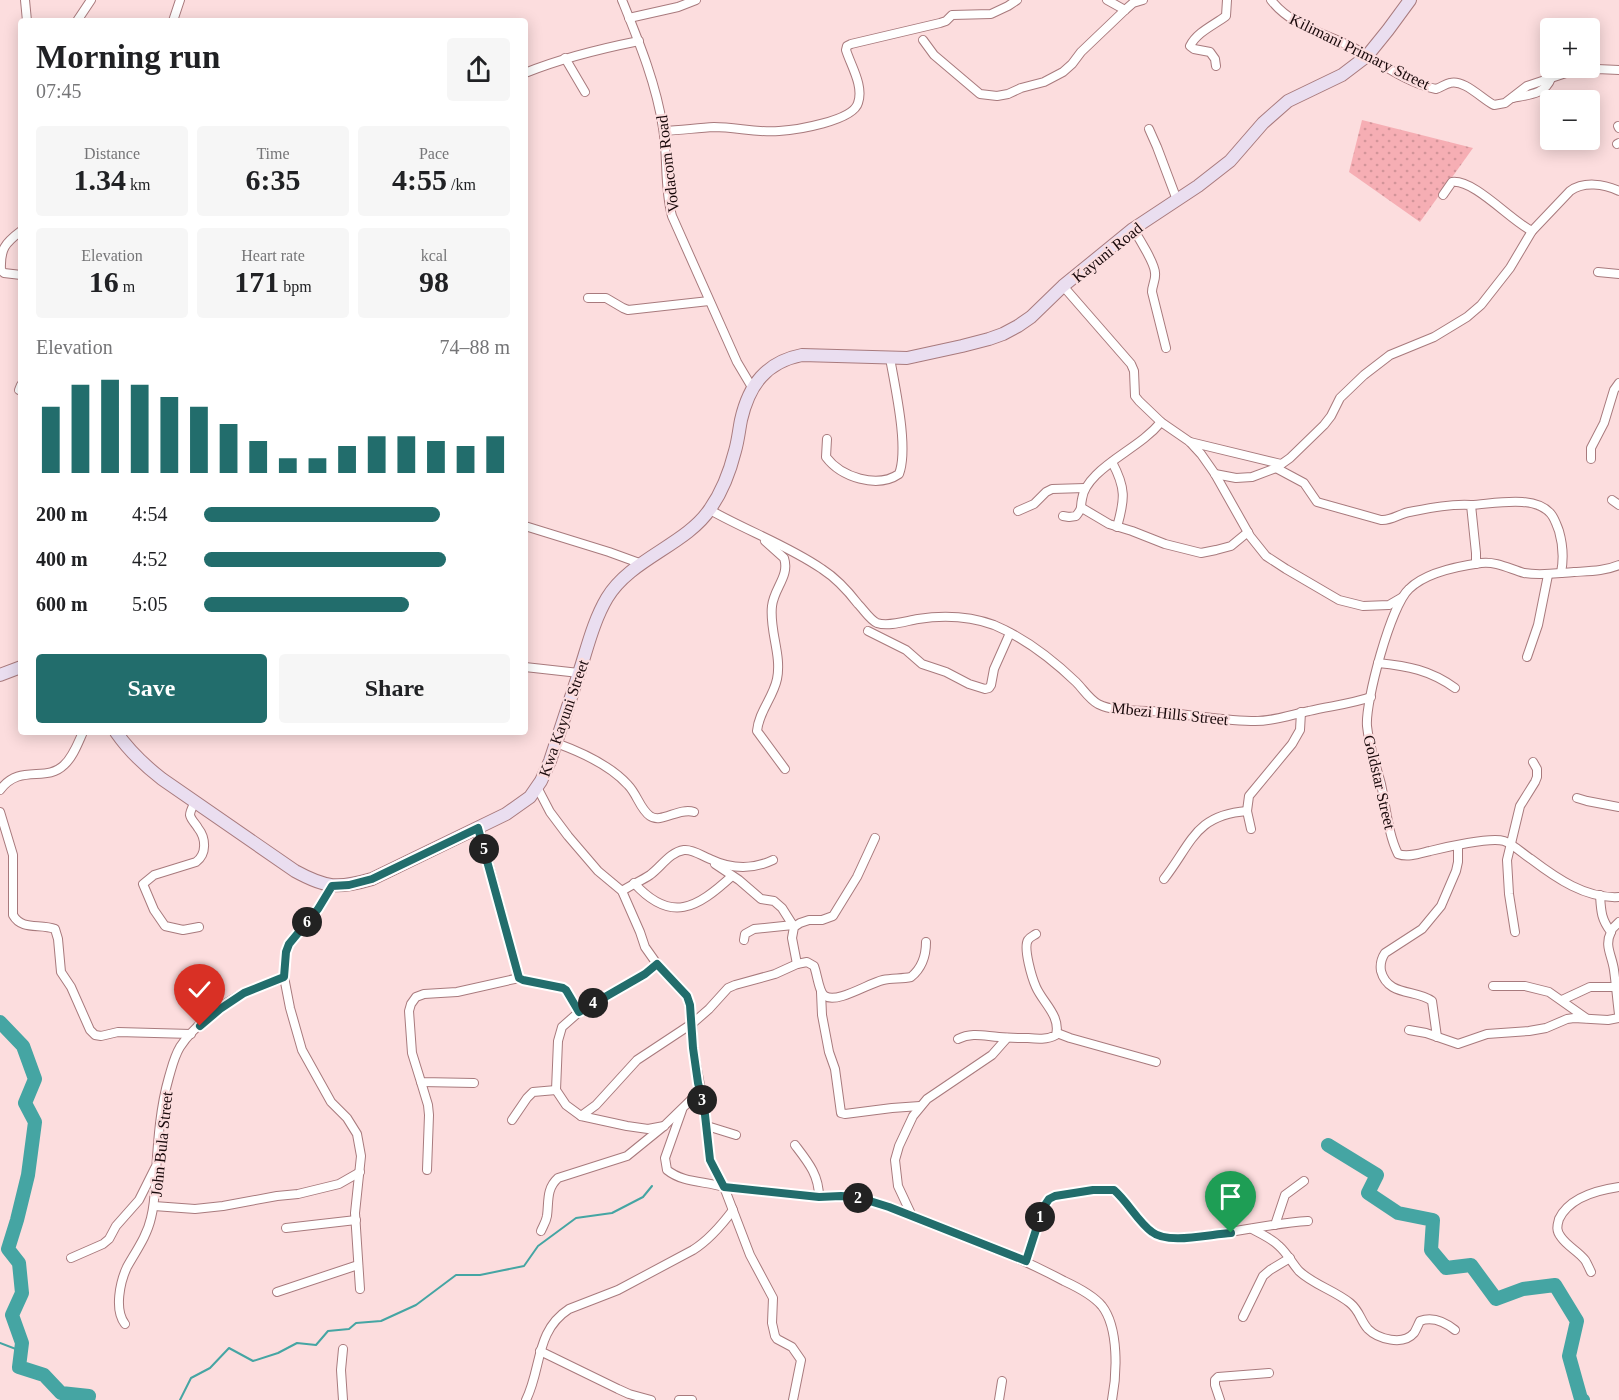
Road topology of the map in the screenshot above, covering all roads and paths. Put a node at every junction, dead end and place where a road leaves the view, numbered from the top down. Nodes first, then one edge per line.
1 (25, 0) edge
2 (92, 0) edge
3 (180, 0) edge
4 (622, 0) edge
5 (696, 0) edge
6 (1017, 0) edge
7 (1107, 0) edge
8 (1143, 0) edge
9 (1227, 0) edge
10 (1271, 0) edge
11 (1410, 0) edge
12 (1125, 10) junction
13 (27, 18) edge
14 (79, 18) edge
15 (174, 18) edge
16 (629, 18) junction
17 (923, 40) dead end
18 (639, 41) junction
19 (1367, 56) junction
20 (566, 58) junction
21 (1216, 66) dead end
22 (1619, 70) edge
23 (528, 72) edge
24 (585, 92) dead end
25 (1149, 129) dead end
26 (664, 131) junction
27 (1619, 191) edge
28 (1443, 195) dead end
29 (1177, 200) junction
30 (1134, 229) junction
31 (1532, 231) junction
32 (18, 233) edge
33 (1598, 272) dead end
34 (1619, 274) edge
35 (18, 275) edge
36 (1063, 286) junction
37 (588, 298) dead end
38 (709, 301) junction
39 (1166, 348) dead end
40 (890, 358) junction
41 (1619, 383) edge
42 (753, 389) junction
43 (1161, 422) junction
44 (827, 439) dead end
45 (1190, 442) junction
46 (1591, 459) dead end
47 (1112, 462) junction
48 (1278, 466) junction
49 (1215, 474) junction
50 (1085, 488) junction
51 (1471, 505) junction
52 (1082, 508) junction
53 (710, 510) junction
54 (1018, 511) dead end
55 (1063, 516) dead end
56 (528, 527) edge
57 (1118, 527) junction
58 (1248, 532) junction
59 (761, 536) junction
60 (642, 564) junction
61 (1476, 564) junction
62 (1619, 565) edge
63 (1561, 573) junction
64 (1548, 575) junction
65 (1401, 598) junction
66 (868, 631) dead end
67 (1010, 633) junction
68 (1527, 657) dead end
69 (1378, 663) junction
70 (528, 667) edge
71 (18, 668) edge
72 (579, 673) junction
73 (0, 675) edge
74 (1455, 688) dead end
75 (1371, 697) junction
76 (1301, 712) junction
77 (81, 735) edge
78 (118, 735) edge
79 (556, 743) junction
80 (1533, 762) dead end
81 (785, 769) dead end
82 (537, 787) junction
83 (0, 790) edge
84 (1577, 798) dead end
85 (195, 802) junction
86 (1619, 807) edge
87 (1247, 811) junction
88 (694, 812) dead end
89 (0, 813) edge
90 (478, 828) junction
91 (1251, 829) dead end
92 (875, 838) dead end
93 (1511, 845) junction
94 (1458, 846) junction
95 (711, 860) junction
96 (773, 860) dead end
97 (732, 876) junction
98 (1164, 879) dead end
99 (634, 883) junction
100 (332, 886) junction
101 (622, 891) junction
102 (1600, 895) junction
103 (1619, 897) edge
104 (1619, 922) edge
105 (793, 926) junction
106 (199, 927) dead end
107 (1515, 932) dead end
108 (1611, 932) junction
109 (1036, 934) dead end
110 (744, 940) dead end
111 (926, 942) dead end
112 (657, 964) junction
113 (797, 964) junction
114 (284, 977) junction
115 (519, 978) junction
116 (1493, 986) dead end
117 (1615, 987) junction
118 (821, 991) junction
119 (1562, 1000) junction
120 (579, 1012) junction
121 (1619, 1016) edge
122 (1586, 1018) junction
123 (693, 1023) junction
124 (1409, 1030) dead end
125 (1057, 1033) junction
126 (191, 1034) junction
127 (1437, 1037) junction
128 (1007, 1038) junction
129 (958, 1040) dead end
130 (1156, 1062) dead end
131 (421, 1082) junction
132 (474, 1083) dead end
133 (556, 1090) junction
134 (700, 1091) junction
135 (920, 1106) junction
136 (682, 1110) junction
137 (581, 1116) junction
138 (512, 1120) dead end
139 (664, 1126) junction
140 (706, 1126) junction
141 (736, 1135) dead end
142 (795, 1145) dead end
143 (157, 1165) junction
144 (427, 1170) dead end
145 (360, 1172) junction
146 (1304, 1181) dead end
147 (724, 1187) junction
148 (1619, 1187) edge
149 (819, 1197) junction
150 (154, 1206) junction
151 (732, 1208) junction
152 (912, 1216) junction
153 (356, 1220) junction
154 (1308, 1221) dead end
155 (1275, 1225) junction
156 (286, 1228) dead end
157 (1251, 1229) junction
158 (541, 1231) dead end
159 (71, 1258) dead end
160 (1290, 1258) junction
161 (1026, 1261) junction
162 (358, 1265) junction
163 (1591, 1272) dead end
164 (360, 1289) dead end
165 (278, 1292) dead end
166 (1243, 1317) dead end
167 (125, 1324) dead end
168 (1455, 1330) dead end
169 (343, 1349) dead end
170 (540, 1351) junction
171 (1269, 1373) dead end
172 (1002, 1380) dead end
173 (344, 1400) edge
174 (526, 1400) edge
175 (651, 1400) edge
176 (679, 1400) edge
177 (692, 1400) edge
178 (793, 1400) edge
179 (999, 1400) edge
180 (1112, 1400) edge
181 (1220, 1400) edge

1 - 13 street
2 - 14 street
3 - 15 street
4 - 16 street, Vodacom Road
5 - 16 street
6 - 26 street
7 - 12 street
8 - 12 street
9 - 21 street
10 - 19 street, Kilimani Primary Street
11 - 19 street, Kayuni Road
12 - 17 street
16 - 18 street, Vodacom Road
18 - 20 street
18 - 26 street, Vodacom Road
19 - 22 street, Kilimani Primary Street
19 - 29 street, Kayuni Road
20 - 23 street
20 - 24 street
25 - 29 street
26 - 38 street, Vodacom Road
27 - 31 street
28 - 31 street
29 - 30 street, Kayuni Road
30 - 36 street, Kayuni Road
30 - 39 street
31 - 48 street
32 - 35 street
33 - 34 street
36 - 40 street, Kayuni Road
36 - 43 street
37 - 38 street
38 - 42 street, Vodacom Road
40 - 42 street, Kayuni Road
40 - 44 street
41 - 46 street
42 - 53 street, Kwa Kayuni Street
43 - 45 street
43 - 47 street
45 - 48 street
45 - 49 street
47 - 50 street
47 - 57 street
48 - 49 street
48 - 51 street
49 - 58 street
50 - 52 street
50 - 54 street
51 - 61 street
51 - 63 street
52 - 55 street
52 - 57 street
53 - 59 street, Mbezi Hills Street
53 - 60 street, Kwa Kayuni Street
56 - 60 street
57 - 58 street
58 - 65 street
59 - 67 street, Mbezi Hills Street
59 - 81 street
60 - 72 street, Kwa Kayuni Street
61 - 64 street, Goldstar Street
61 - 65 street, Goldstar Street
62 - 63 street, Goldstar Street
63 - 64 street, Goldstar Street
64 - 68 street
65 - 69 street, Goldstar Street
66 - 67 street
67 - 76 street, Mbezi Hills Street
69 - 74 street
69 - 75 street, Goldstar Street
70 - 72 street
71 - 73 street
72 - 79 street, Kwa Kayuni Street
75 - 76 street, Mbezi Hills Street
75 - 94 street, Goldstar Street
76 - 87 street
77 - 83 street
78 - 85 street, Kwa Kayuni Street
79 - 82 street, Kwa Kayuni Street
79 - 88 street
80 - 93 street
82 - 90 street, Kwa Kayuni Street
82 - 101 street
84 - 86 street
85 - 100 street, Kwa Kayuni Street
85 - 106 street
87 - 91 street
87 - 98 street
89 - 126 street
90 - 100 street, Kwa Kayuni Street
90 - 115 street
92 - 105 street
93 - 94 street, Goldstar Street
93 - 102 street
93 - 107 street
94 - 127 street
95 - 96 street
95 - 97 street
95 - 99 street
97 - 99 street
97 - 105 street
99 - 101 street
100 - 114 street
101 - 112 street
102 - 103 street
102 - 108 street
104 - 108 street
105 - 110 street
105 - 113 street
108 - 117 street
109 - 125 street
111 - 118 street
112 - 120 street
112 - 123 street
113 - 118 street
113 - 123 street
114 - 126 street, John Bula Street
114 - 145 street
115 - 120 street
115 - 131 street
116 - 119 street
117 - 119 street
117 - 121 street
118 - 135 street
119 - 122 street
120 - 133 street
121 - 122 street
122 - 127 street
123 - 134 street
123 - 137 street
124 - 127 street
125 - 128 street
125 - 130 street
126 - 143 street, John Bula Street
128 - 129 street
128 - 135 street
131 - 132 street
131 - 144 street
133 - 137 street
133 - 138 street
134 - 136 street
134 - 140 street
135 - 152 street
136 - 139 street
136 - 147 street
137 - 139 street
139 - 158 street
140 - 141 street
140 - 147 street
142 - 149 street
143 - 150 street, John Bula Street
143 - 159 street
145 - 150 street
145 - 153 street
146 - 155 street
147 - 149 street
147 - 151 street
148 - 163 street
149 - 152 street
150 - 167 street, John Bula Street
151 - 170 street
151 - 178 street
152 - 161 street
153 - 156 street
153 - 162 street
154 - 155 street
155 - 157 street
157 - 160 street
157 - 161 street
160 - 166 street
160 - 168 street
161 - 180 street
162 - 164 street
162 - 165 street
169 - 173 street
170 - 174 street
170 - 175 street
171 - 181 street
172 - 179 street
176 - 177 street

